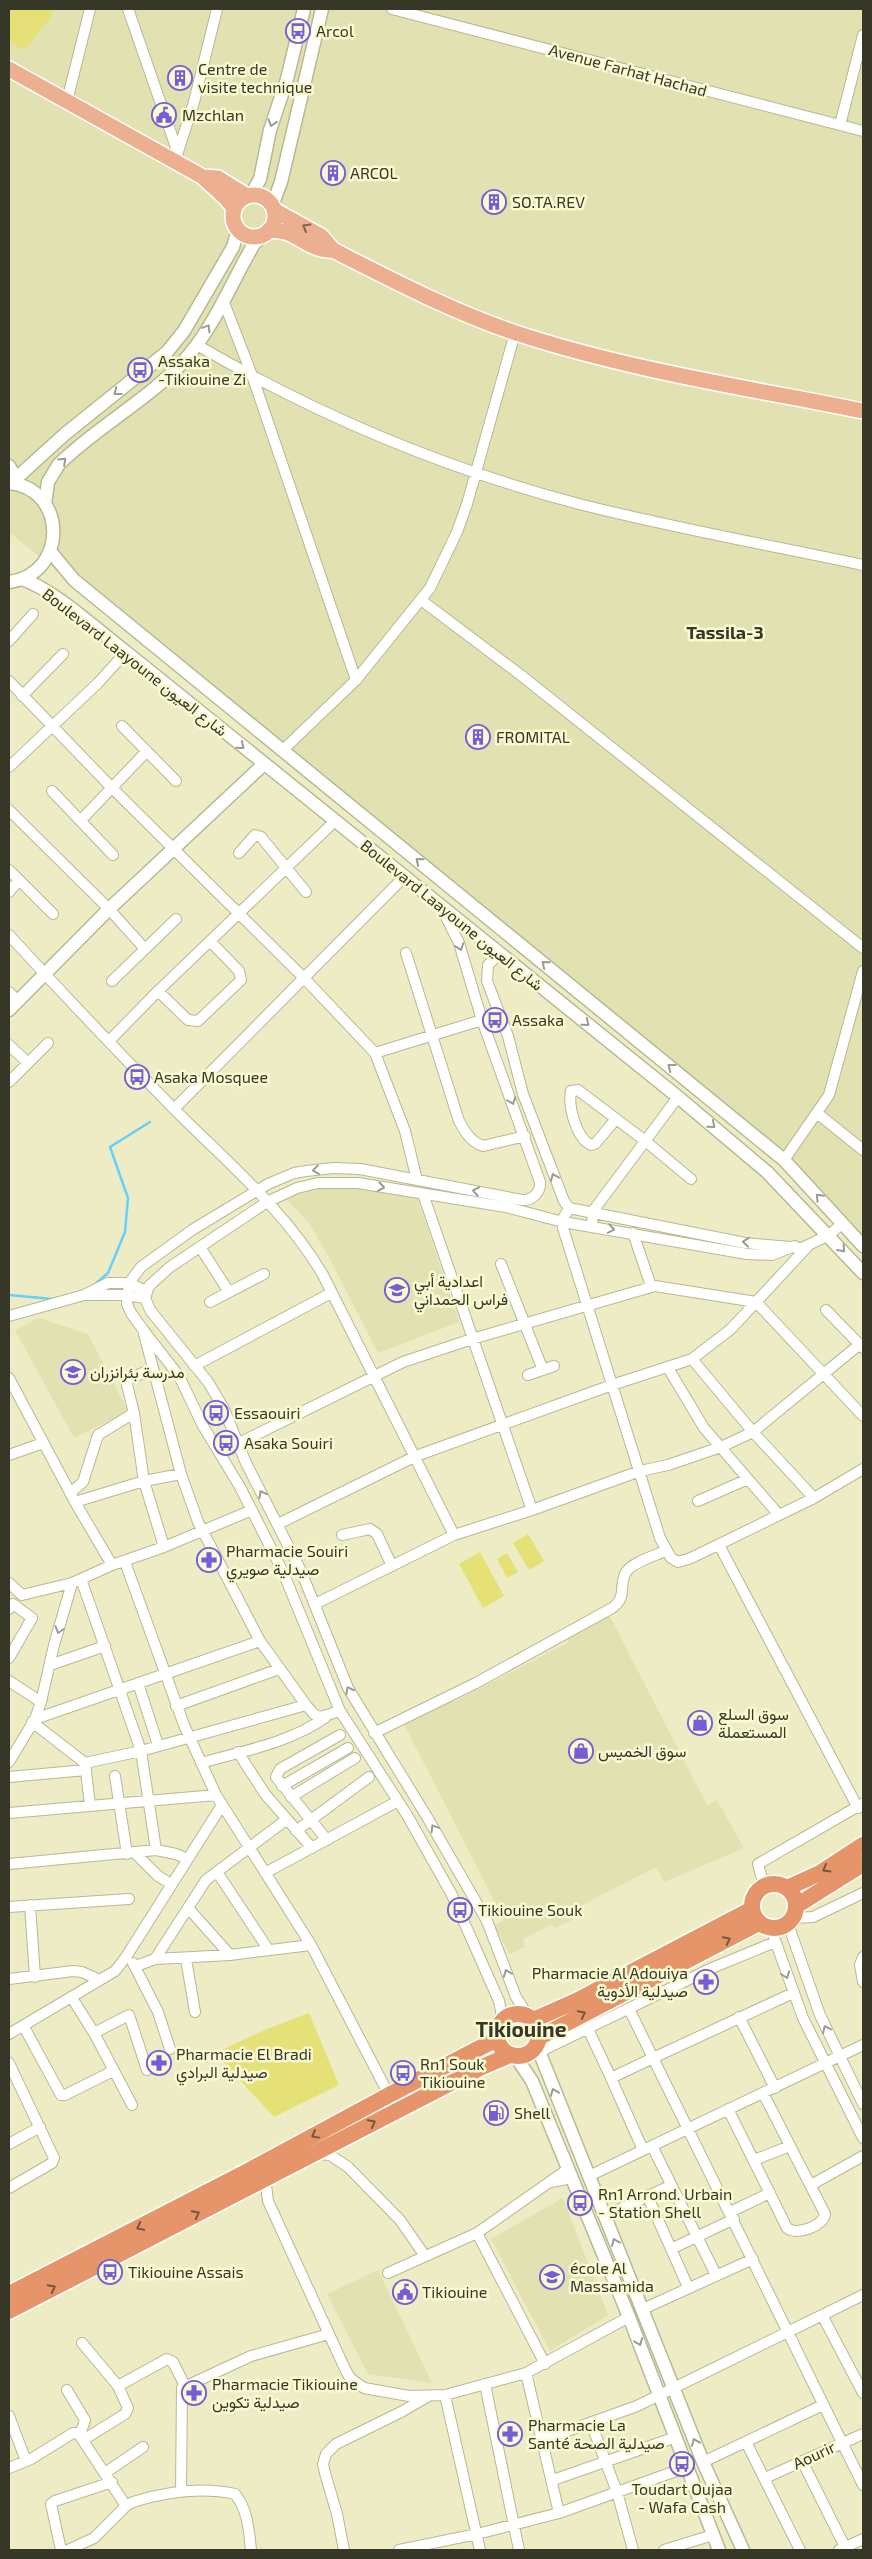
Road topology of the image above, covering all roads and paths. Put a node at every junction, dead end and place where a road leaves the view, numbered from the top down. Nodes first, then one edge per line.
1 (90, 9) edge
2 (128, 9) edge
3 (134, 9) edge
4 (217, 9) edge
5 (304, 9) edge
6 (322, 9) edge
7 (392, 9) edge
8 (863, 35) edge
9 (9, 70) edge
10 (67, 101) junction
11 (840, 125) junction
12 (863, 131) edge
13 (178, 153) junction
14 (203, 177) junction
15 (249, 195) junction
16 (273, 208) junction
17 (234, 209) junction
18 (238, 230) junction
19 (265, 233) junction
20 (333, 250) junction
21 (223, 300) junction
22 (515, 333) junction
23 (197, 345) junction
24 (254, 378) junction
25 (863, 411) edge
26 (9, 466) edge
27 (477, 473) junction
28 (14, 483) edge
29 (45, 504) junction
30 (50, 551) junction
31 (863, 565) edge
32 (22, 579) junction
33 (9, 582) edge
34 (421, 600) junction
35 (33, 614) dead end
36 (9, 641) edge
37 (126, 652) junction
38 (63, 654) dead end
39 (356, 680) junction
40 (9, 682) edge
41 (22, 696) junction
42 (122, 726) dead end
43 (52, 727) junction
44 (284, 749) junction
45 (146, 751) junction
46 (264, 764) junction
47 (9, 767) edge
48 (176, 780) dead end
49 (112, 788) junction
50 (52, 791) dead end
51 (9, 810) edge
52 (81, 820) junction
53 (335, 821) junction
54 (173, 850) junction
55 (239, 852) dead end
56 (113, 855) dead end
57 (287, 868) junction
58 (9, 870) edge
59 (405, 876) junction
60 (19, 880) junction
61 (9, 892) edge
62 (306, 892) dead end
63 (438, 904) junction
64 (109, 909) junction
65 (53, 914) dead end
66 (237, 915) junction
67 (176, 919) dead end
68 (9, 935) edge
69 (210, 941) junction
70 (863, 948) edge
71 (145, 949) junction
72 (406, 952) dead end
73 (499, 954) junction
74 (863, 971) edge
75 (43, 973) junction
76 (304, 978) junction
77 (112, 981) dead end
78 (158, 991) junction
79 (12, 1001) edge
80 (482, 1020) junction
81 (431, 1036) junction
82 (109, 1041) junction
83 (48, 1044) dead end
84 (9, 1045) edge
85 (375, 1053) junction
86 (28, 1063) junction
87 (9, 1082) edge
88 (678, 1097) junction
89 (174, 1109) junction
90 (818, 1113) junction
91 (616, 1119) junction
92 (525, 1136) junction
93 (644, 1140) junction
94 (863, 1150) edge
95 (784, 1160) junction
96 (691, 1179) dead end
97 (417, 1180) junction
98 (256, 1192) junction
99 (423, 1194) junction
100 (266, 1202) junction
101 (569, 1208) junction
102 (593, 1211) junction
103 (563, 1222) junction
104 (843, 1223) junction
105 (592, 1226) junction
106 (633, 1233) junction
107 (829, 1235) junction
108 (795, 1246) junction
109 (808, 1246) junction
110 (863, 1246) edge
111 (200, 1247) junction
112 (501, 1264) dead end
113 (863, 1273) edge
114 (264, 1274) dead end
115 (129, 1283) junction
116 (651, 1286) junction
117 (229, 1292) junction
118 (331, 1293) junction
119 (146, 1294) junction
120 (84, 1295) junction
121 (126, 1295) junction
122 (210, 1302) dead end
123 (756, 1302) junction
124 (587, 1304) junction
125 (826, 1310) dead end
126 (12, 1313) edge
127 (525, 1325) junction
128 (144, 1332) junction
129 (472, 1338) junction
130 (861, 1346) edge
131 (692, 1360) junction
132 (194, 1366) junction
133 (554, 1366) dead end
134 (153, 1368) junction
135 (668, 1368) junction
136 (543, 1370) junction
137 (824, 1372) junction
138 (528, 1375) dead end
139 (374, 1376) junction
140 (9, 1378) edge
141 (612, 1385) junction
142 (134, 1414) junction
143 (863, 1416) edge
144 (502, 1425) junction
145 (753, 1432) junction
146 (43, 1443) junction
147 (239, 1443) junction
148 (721, 1446) junction
149 (9, 1455) edge
150 (416, 1456) junction
151 (863, 1469) edge
152 (640, 1471) junction
153 (181, 1474) junction
154 (748, 1479) junction
155 (144, 1481) junction
156 (72, 1498) junction
157 (814, 1498) junction
158 (698, 1501) dead end
159 (252, 1510) junction
160 (532, 1510) junction
161 (779, 1515) junction
162 (278, 1524) junction
163 (202, 1531) junction
164 (342, 1535) dead end
165 (454, 1535) junction
166 (719, 1545) junction
167 (164, 1547) junction
168 (665, 1551) junction
169 (126, 1562) junction
170 (112, 1565) junction
171 (392, 1566) junction
172 (77, 1581) junction
173 (9, 1583) edge
174 (22, 1595) junction
175 (315, 1604) junction
176 (11, 1606) edge
177 (260, 1641) junction
178 (105, 1646) junction
179 (9, 1658) edge
180 (50, 1665) junction
181 (279, 1669) junction
182 (164, 1673) junction
183 (9, 1681) edge
184 (138, 1683) junction
185 (120, 1689) junction
186 (41, 1702) junction
187 (306, 1704) junction
188 (176, 1706) junction
189 (340, 1711) junction
190 (326, 1717) junction
191 (34, 1720) junction
192 (374, 1733) junction
193 (340, 1735) dead end
194 (188, 1737) junction
195 (158, 1745) junction
196 (348, 1748) dead end
197 (141, 1751) junction
198 (238, 1752) junction
199 (355, 1758) dead end
200 (9, 1762) edge
201 (201, 1763) junction
202 (86, 1766) junction
203 (115, 1776) dead end
204 (9, 1777) edge
205 (369, 1777) dead end
206 (282, 1786) junction
207 (216, 1795) junction
208 (291, 1797) junction
209 (148, 1801) junction
210 (398, 1801) junction
211 (119, 1803) junction
212 (222, 1805) junction
213 (90, 1806) junction
214 (861, 1806) edge
215 (9, 1813) edge
216 (286, 1820) junction
217 (310, 1820) junction
218 (296, 1831) junction
219 (327, 1840) junction
220 (863, 1845) edge
221 (250, 1848) junction
222 (312, 1848) junction
223 (156, 1850) junction
224 (131, 1854) junction
225 (187, 1859) junction
226 (9, 1864) edge
227 (863, 1864) edge
228 (217, 1872) junction
229 (265, 1873) junction
230 (171, 1884) junction
231 (764, 1886) junction
232 (787, 1888) junction
233 (863, 1893) edge
234 (129, 1899) dead end
235 (30, 1905) junction
236 (9, 1907) edge
237 (189, 1909) junction
238 (792, 1916) junction
239 (764, 1926) junction
240 (311, 1945) junction
241 (268, 1949) junction
242 (230, 1955) junction
243 (126, 1957) junction
244 (863, 1957) edge
245 (156, 1959) junction
246 (186, 1959) junction
247 (136, 1966) junction
248 (35, 1978) junction
249 (9, 1979) edge
250 (100, 1980) junction
251 (863, 1982) edge
252 (793, 1993) junction
253 (72, 1998) junction
254 (628, 2009) junction
255 (195, 2012) dead end
256 (739, 2017) junction
257 (531, 2018) junction
258 (503, 2020) junction
259 (24, 2027) junction
260 (588, 2029) junction
261 (94, 2033) junction
262 (9, 2034) edge
263 (497, 2039) junction
264 (538, 2045) junction
265 (863, 2045) edge
266 (170, 2049) dead end
267 (513, 2056) junction
268 (839, 2056) junction
269 (653, 2058) junction
270 (9, 2063) edge
271 (824, 2064) junction
272 (146, 2070) dead end
273 (113, 2071) junction
274 (610, 2078) junction
275 (774, 2088) junction
276 (763, 2093) junction
277 (389, 2095) junction
278 (863, 2104) edge
279 (132, 2105) dead end
280 (728, 2109) junction
281 (40, 2127) junction
282 (688, 2130) junction
283 (863, 2138) edge
284 (341, 2139) junction
285 (9, 2144) edge
286 (790, 2146) junction
287 (647, 2148) junction
288 (306, 2156) junction
289 (863, 2156) edge
290 (754, 2160) junction
291 (348, 2167) junction
292 (9, 2174) edge
293 (570, 2174) junction
294 (589, 2176) junction
295 (266, 2177) junction
296 (811, 2185) junction
297 (12, 2186) edge
298 (670, 2186) junction
299 (246, 2188) junction
300 (770, 2193) junction
301 (647, 2195) junction
302 (268, 2201) junction
303 (732, 2215) junction
304 (605, 2216) junction
305 (477, 2233) junction
306 (696, 2235) junction
307 (670, 2249) junction
308 (425, 2256) junction
309 (753, 2259) junction
310 (388, 2273) dead end
311 (716, 2275) junction
312 (688, 2287) junction
313 (9, 2294) edge
314 (863, 2295) edge
315 (643, 2308) junction
316 (9, 2310) edge
317 (822, 2315) junction
318 (629, 2317) junction
319 (786, 2331) junction
320 (329, 2334) junction
321 (82, 2343) dead end
322 (545, 2364) junction
323 (526, 2374) junction
324 (485, 2384) junction
325 (118, 2386) junction
326 (185, 2386) junction
327 (674, 2389) junction
328 (67, 2390) dead end
329 (863, 2390) edge
330 (445, 2394) junction
331 (427, 2396) junction
332 (660, 2396) junction
333 (823, 2406) junction
334 (9, 2416) edge
335 (592, 2424) junction
336 (863, 2434) edge
337 (82, 2437) junction
338 (676, 2437) junction
339 (542, 2440) junction
340 (746, 2442) junction
341 (842, 2442) junction
342 (143, 2447) dead end
343 (606, 2460) junction
344 (26, 2461) junction
345 (802, 2461) junction
346 (703, 2462) junction
347 (687, 2467) junction
348 (9, 2468) edge
349 (105, 2473) junction
350 (765, 2478) junction
351 (552, 2480) junction
352 (112, 2482) junction
353 (863, 2485) edge
354 (181, 2492) junction
355 (617, 2492) junction
356 (126, 2506) junction
357 (559, 2513) junction
358 (515, 2524) junction
359 (477, 2534) junction
360 (713, 2535) junction
361 (863, 2539) edge
362 (87, 2547) edge
363 (842, 2549) edge
364 (61, 2550) edge
365 (68, 2550) edge
366 (251, 2550) edge
367 (344, 2550) edge
368 (399, 2550) edge
369 (480, 2550) edge
370 (519, 2550) edge
371 (633, 2550) edge
372 (666, 2550) edge
373 (719, 2550) edge
374 (743, 2550) edge
375 (800, 2550) edge

1 - 10 street
2 - 13 street
3 - 13 street
4 - 13 street
5 -> 15 street
6 - 16 street
7 - 11 street, Avenue Farhat Hachad
8 - 11 street
9 - 10 main road
10 - 13 main road
11 - 12 street, Avenue Farhat Hachad
13 - 14 main road
14 - 15 main road
14 - 17 main road
15 - 16 main road
15 - 17 main road
16 - 19 main road
20 -> 16 main road
17 - 18 main road
18 - 19 main road
18 -> 28 street
19 - 20 main road
19 - 21 street
20 - 22 main road
23 -> 21 street
21 - 24 street
22 - 25 main road
22 - 27 street
23 - 24 street
29 -> 23 street
24 - 27 street
24 - 39 street
26 - 28 street
27 - 31 street
27 - 34 street
28 - 29 street
29 - 30 street
30 - 32 street
30 - 44 street, Boulevard Laayoune شارع العيون
32 - 33 street
32 - 37 street, Boulevard Laayoune شارع العيون
34 - 39 street
34 - 70 street
35 - 36 street
37 - 43 street
37 -> 46 street, Boulevard Laayoune شارع العيون
38 - 41 street
39 - 44 street
40 - 41 street
41 - 43 street
42 - 45 street
43 - 47 street
43 - 49 street
95 -> 44 street, Boulevard Laayoune شارع العيون
45 - 48 street
45 - 49 street
46 - 53 street, Boulevard Laayoune شارع العيون
46 - 54 street
49 - 52 street
49 - 54 street
50 - 52 street
51 - 64 street
52 - 56 street
53 - 57 street
53 - 59 street, Boulevard Laayoune شارع العيون
54 - 64 street
54 - 66 street
55 - 57 street
57 - 62 street
57 - 66 street
58 - 60 street
59 - 63 street, Boulevard Laayoune شارع العيون
59 - 76 street
60 - 61 street
60 - 65 street
63 - 73 street, Boulevard Laayoune شارع العيون
63 -> 80 street
64 - 71 street
64 - 75 street
66 - 69 street
66 - 76 street
67 - 71 street
68 - 75 street
69 - 78 street
69 - 78 street
71 - 77 street
72 - 81 street
73 -> 88 street, Boulevard Laayoune شارع العيون
101 -> 73 street
74 - 90 street
75 - 79 street
75 - 82 street
76 - 85 street
76 - 89 street
78 - 82 street
80 - 81 street
80 -> 92 street
81 - 85 street
81 - 92 street
82 - 89 street
83 - 86 street
84 - 86 street
85 - 97 street
86 - 87 street
88 - 93 street
88 -> 107 street, Boulevard Laayoune شارع العيون
89 - 98 street
90 - 94 street
90 - 95 street
91 - 91 street
91 - 93 street
92 -> 97 street
93 - 96 street
93 - 102 street
104 -> 95 street, Boulevard Laayoune شارع العيون
97 -> 98 street
98 - 100 street
98 - 115 street
100 -> 99 street
99 - 103 street
99 - 129 street
100 - 111 street
100 - 118 street
101 - 102 street
101 - 103 street
102 - 105 street
108 -> 102 street
103 - 105 street
103 - 124 street
104 - 107 street
104 - 110 street, Boulevard Laayoune شارع العيون
105 -> 106 street
106 - 108 street
106 - 116 street
107 - 109 street
107 -> 113 street, Boulevard Laayoune شارع العيون
108 - 109 street
109 - 123 street
111 - 117 street
111 - 119 street
112 - 127 street
114 - 117 street
115 - 119 street
115 - 120 street
115 - 121 street
116 - 123 street
116 - 124 street
117 - 122 street
118 - 132 street
118 - 139 street
119 - 121 street
119 - 132 street
120 - 121 street
120 - 126 street
121 - 128 street
123 - 131 street
123 - 137 street
124 - 127 street
124 - 141 street
125 - 130 street
127 - 129 street
127 - 136 street
128 - 134 street
128 - 159 street
129 - 139 street
129 - 144 street
130 - 137 street
131 - 135 street
131 - 145 street
132 - 147 street
133 - 136 street
134 - 142 street
134 - 153 street
135 - 141 street
135 - 148 street
136 - 138 street
137 - 143 street
137 - 145 street
139 - 147 street
139 - 150 street
140 - 146 street
141 - 144 street
141 - 152 street
142 - 155 street
142 - 156 street
144 - 150 street
144 - 160 street
145 - 148 street
145 - 157 street
146 - 149 street
146 - 156 street
162 -> 147 street
148 - 152 street
148 - 154 street
150 - 162 street
150 - 165 street
151 - 157 street
152 - 160 street
152 - 168 street
153 - 155 street
153 - 163 street
154 - 158 street
154 - 161 street
155 - 156 street
155 - 167 street
156 - 170 street
157 - 161 street
159 - 163 street
159 - 189 street
160 - 165 street
161 - 166 street
162 - 175 street
163 - 167 street
163 - 177 street
164 - 171 street
165 - 171 street
166 - 168 street
166 - 214 street
167 - 169 street
168 - 192 street
169 - 170 street
169 - 182 street
170 - 172 street
171 - 175 street
172 - 174 street
172 - 178 street
172 -> 180 street
173 - 174 street
174 - 176 street
192 -> 175 street
176 - 179 street
177 - 181 street
177 - 182 street
178 - 180 street
178 - 185 street
180 - 186 street
181 - 187 street
181 - 188 street
182 - 184 street
182 - 188 street
183 - 186 street
184 - 185 street
184 - 195 street
185 - 191 street
185 - 197 street
186 - 191 street
187 - 190 street
187 - 194 street
188 - 194 street
189 - 190 street
189 - 210 street
190 - 198 street
191 - 200 street
191 - 202 street
257 -> 192 street
193 - 206 street
194 - 195 street
194 - 201 street
195 - 197 street
196 - 206 street
197 - 202 street
197 - 209 street
198 - 201 street
198 - 216 street
199 - 208 street
201 - 207 street
202 - 204 street
202 - 213 street
203 - 211 street
205 - 217 street
206 - 208 street
207 - 209 street
207 - 212 street
208 - 217 street
209 - 211 street
209 - 223 street
210 - 219 street
210 - 258 street
211 - 213 street
211 - 224 street
212 - 221 street
212 - 225 street
213 - 215 street
214 - 231 street
216 - 218 street
216 - 221 street
217 - 218 street
217 - 219 street
218 - 222 street
219 - 222 street
220 -> 232 highway
221 - 228 street
221 - 229 street
222 - 229 street
223 - 224 street
223 - 225 street
224 - 226 street
224 - 230 street
225 - 230 street
227 - 238 highway
228 - 237 street
228 - 241 street
229 - 240 street
230 - 243 street
231 - 232 highway
231 - 239 highway
232 - 238 highway
233 - 238 street
234 - 235 street
235 - 236 street
235 - 248 street
237 - 242 street
237 - 245 street
238 - 239 highway
268 -> 238 street
239 -> 252 street
239 - 254 street
239 - 257 highway
264 -> 239 highway
240 - 241 street
240 - 277 street
241 - 242 street
242 - 246 street
243 - 247 street
243 - 250 street
244 - 251 street
245 - 246 street
245 - 247 street
246 - 255 street
247 - 266 street
248 - 249 street
248 - 250 street
250 - 253 street
252 - 256 street
252 - 271 street
253 - 259 street
253 - 261 street
254 - 260 street
254 - 269 street
256 - 269 street
256 - 275 street
257 - 258 highway
257 - 264 highway
258 - 263 highway
259 - 262 street
259 - 273 street
260 - 264 street
260 - 274 street
261 - 272 street
261 - 273 street
263 - 267 highway
263 - 277 highway
264 - 267 highway
294 -> 264 street
265 - 268 street
284 -> 267 highway
267 - 293 street
268 - 271 street
268 - 278 street
269 - 274 street
269 - 282 street
270 - 281 street
271 - 275 street
271 - 283 street
273 - 279 street
274 - 287 street
275 - 276 street
276 - 280 street
276 - 286 street
277 -> 313 highway
280 - 282 street
280 - 290 street
281 - 285 street
281 - 297 street
282 - 287 street
282 - 303 street
284 - 288 highway
284 - 291 street
286 - 290 street
286 - 296 street
287 - 294 street
287 - 298 street
288 - 291 street
288 - 295 highway
289 - 296 street
290 - 300 street
291 - 308 street
292 - 297 street
293 - 305 street
293 - 318 street
294 - 304 street
295 - 299 highway
295 - 302 street
296 - 300 street
298 - 301 street
298 - 306 street
299 - 302 street
316 -> 299 highway
300 - 303 street
301 - 304 street
301 - 307 street
302 - 320 street
303 - 306 street
303 - 309 street
315 -> 304 street
305 - 308 street
305 - 322 street
306 - 307 street
306 - 311 street
307 - 312 street
308 - 310 street
309 - 311 street
309 - 319 street
311 - 312 street
312 - 315 street
314 - 317 street
315 - 327 street
317 - 319 street
317 - 329 street
318 - 322 street
318 -> 332 street
319 - 327 street
319 - 333 street
320 - 326 street
320 - 331 street
321 - 325 street
322 - 323 street
323 - 324 street
323 - 339 street
324 - 330 street
324 - 358 street
325 - 326 street
325 - 337 street
326 - 354 street
327 - 332 street
346 -> 327 street
328 - 337 street
330 - 331 street
330 - 359 street
331 - 367 street
332 - 335 street
332 - 338 street
333 - 340 street
333 - 341 street
334 - 344 street
335 - 339 street
335 - 343 street
336 - 341 street, Aourir
337 - 344 street
337 - 349 street
338 - 343 street
338 - 347 street
339 - 351 street
340 - 346 street
340 - 350 street
341 - 345 street, Aourir
341 - 353 street
342 - 349 street
343 - 351 street
343 - 355 street
344 - 348 street
345 - 350 street, Aourir
345 - 363 street
346 - 374 street
347 - 355 street
347 - 360 street
349 - 352 street
350 - 375 street
351 - 357 street
352 - 356 street
352 - 364 street
354 - 356 street
354 - 366 street
355 - 357 street
355 - 371 street
356 - 362 street
357 - 358 street
358 - 359 street
358 - 370 street
359 - 368 street
359 - 369 street
360 - 372 street
360 - 373 street
361 - 363 street
362 - 365 street

